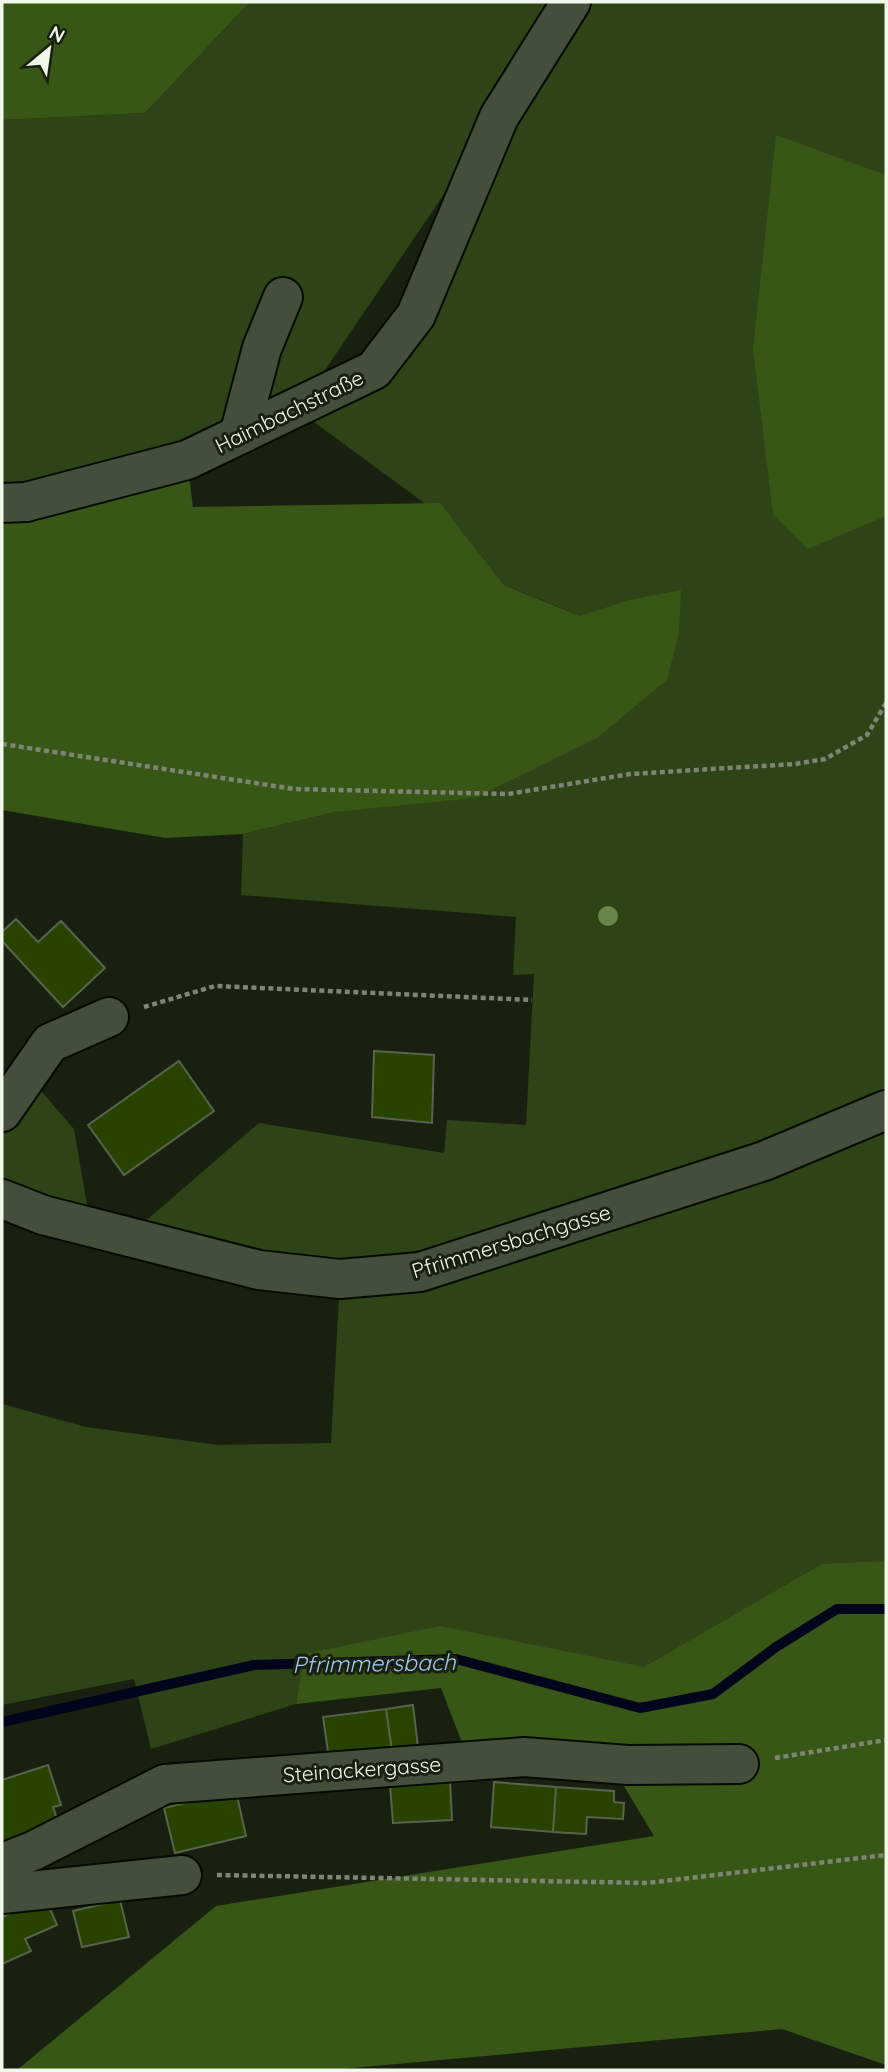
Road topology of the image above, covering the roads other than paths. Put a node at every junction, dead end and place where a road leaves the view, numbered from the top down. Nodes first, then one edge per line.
1 (571, 2) edge
2 (283, 297) dead end
3 (239, 435) junction
4 (2, 503) edge
5 (109, 1017) road end
6 (886, 1110) edge
7 (2, 1112) edge
8 (2, 1199) edge
9 (739, 1764) road end
10 (2, 1863) edge
11 (182, 1875) road end
12 (2, 1894) edge

1 - 3 street, Haimbachstraße
2 - 3 street
3 - 4 street, Haimbachstraße
5 - 7 street
6 - 8 street, Pfrimmersbachgasse
9 - 10 street, Steinackergasse
11 - 12 street

